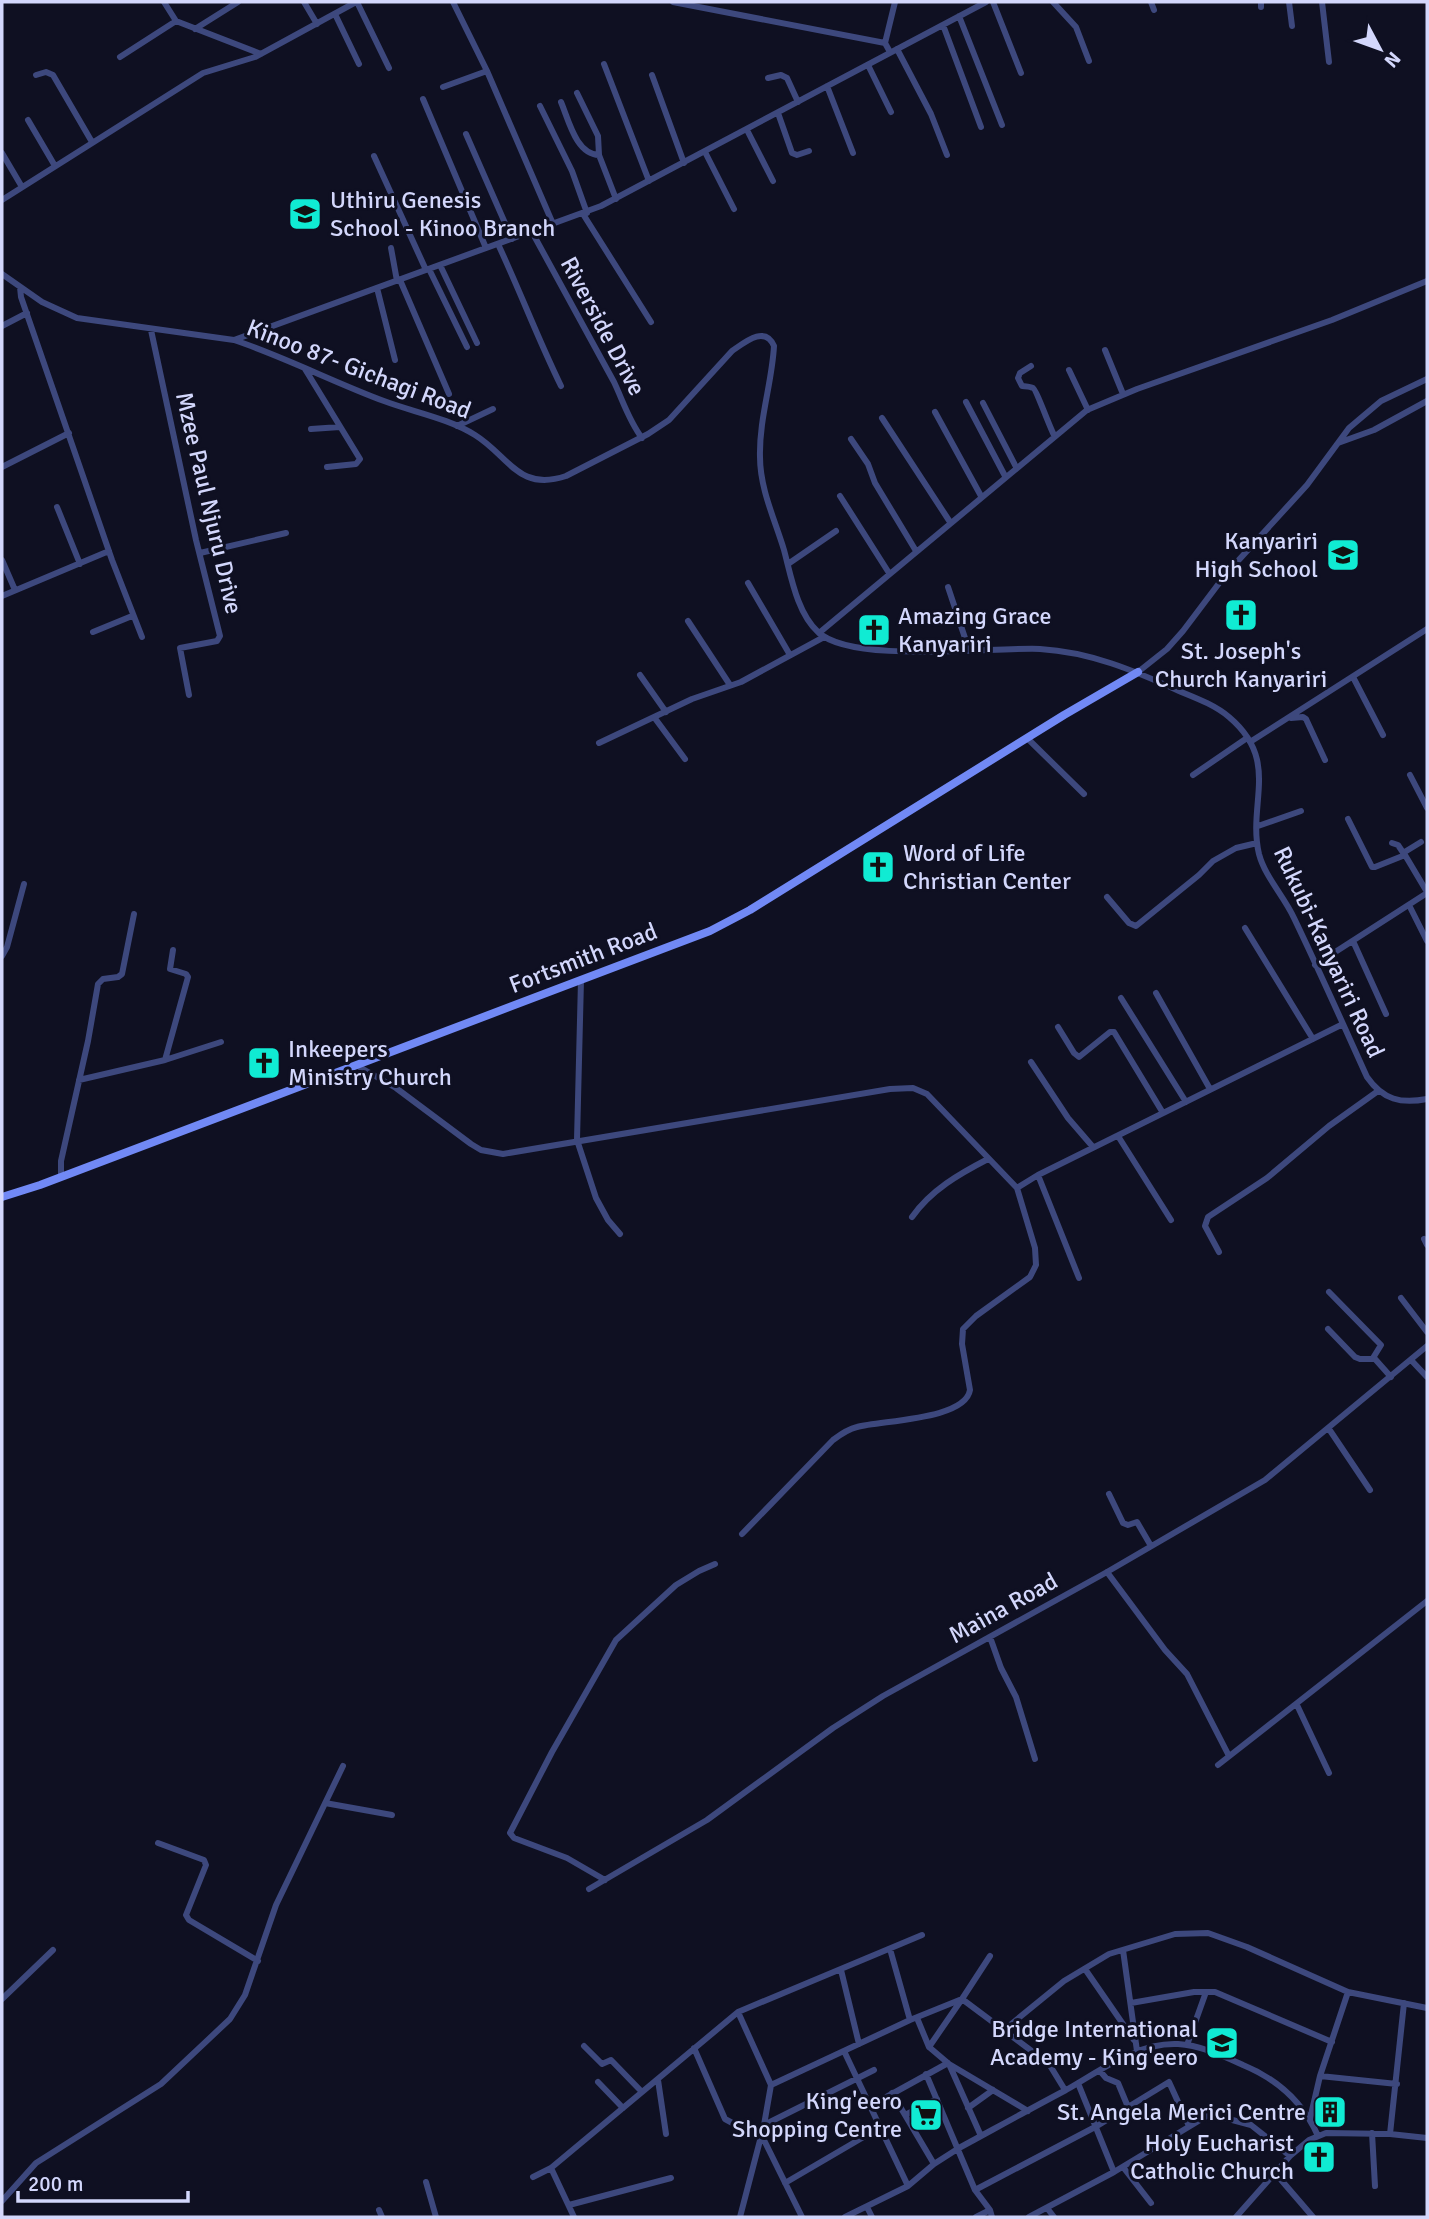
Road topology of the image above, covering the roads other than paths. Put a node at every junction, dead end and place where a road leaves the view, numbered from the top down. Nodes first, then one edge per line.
1 (164, 2) edge
2 (238, 2) edge
3 (304, 2) edge
4 (357, 2) edge
5 (453, 2) edge
6 (678, 2) edge
7 (895, 2) edge
8 (986, 2) edge
9 (993, 2) edge
10 (1052, 2) edge
11 (1151, 2) edge
12 (1289, 2) edge
13 (1322, 2) edge
14 (1154, 10) dead end
15 (335, 14) junction
16 (959, 16) junction
17 (176, 21) junction
18 (317, 24) junction
19 (943, 24) junction
20 (1292, 26) dead end
21 (195, 29) junction
22 (885, 43) junction
23 (893, 50) junction
24 (261, 54) junction
25 (120, 57) dead end
26 (1089, 61) dead end
27 (1329, 62) dead end
28 (359, 64) dead end
29 (604, 64) dead end
30 (868, 65) junction
31 (389, 68) dead end
32 (487, 71) junction
33 (1021, 74) dead end
34 (36, 75) dead end
35 (652, 75) dead end
36 (768, 78) dead end
37 (827, 86) junction
38 (443, 87) dead end
39 (577, 93) dead end
40 (423, 99) dead end
41 (561, 102) dead end
42 (797, 102) junction
43 (540, 106) dead end
44 (891, 112) dead end
45 (778, 113) junction
46 (29, 120) dead end
47 (1002, 125) dead end
48 (981, 127) dead end
49 (747, 130) junction
50 (466, 134) dead end
51 (92, 142) junction
52 (809, 151) dead end
53 (705, 152) junction
54 (2, 153) edge
55 (853, 153) dead end
56 (599, 155) junction
57 (947, 155) dead end
58 (374, 156) dead end
59 (684, 163) junction
60 (55, 166) junction
61 (649, 181) junction
62 (774, 181) dead end
63 (22, 187) junction
64 (616, 199) junction
65 (2, 200) edge
66 (734, 209) dead end
67 (585, 213) junction
68 (553, 224) junction
69 (532, 232) junction
70 (512, 239) junction
71 (498, 244) junction
72 (391, 248) dead end
73 (486, 248) junction
74 (440, 265) junction
75 (428, 270) junction
76 (2, 274) edge
77 (398, 280) junction
78 (1427, 281) edge
79 (20, 287) junction
80 (377, 288) junction
81 (27, 313) junction
82 (651, 322) dead end
83 (2, 326) edge
84 (151, 330) junction
85 (234, 340) junction
86 (477, 343) dead end
87 (467, 347) dead end
88 (1105, 350) dead end
89 (395, 359) dead end
90 (1031, 366) dead end
91 (304, 367) junction
92 (1069, 370) dead end
93 (1427, 379) edge
94 (561, 386) dead end
95 (449, 394) dead end
96 (1123, 394) junction
97 (1427, 401) edge
98 (966, 402) dead end
99 (983, 403) dead end
100 (493, 409) dead end
101 (1088, 410) junction
102 (935, 412) dead end
103 (882, 418) dead end
104 (457, 426) junction
105 (340, 427) junction
106 (311, 429) dead end
107 (69, 433) junction
108 (1054, 435) junction
109 (642, 438) junction
110 (851, 439) dead end
111 (1338, 443) junction
112 (2, 467) edge
113 (327, 467) dead end
114 (1016, 467) junction
115 (1005, 476) junction
116 (840, 496) dead end
117 (981, 496) junction
118 (57, 506) dead end
119 (950, 522) junction
120 (836, 531) dead end
121 (286, 533) dead end
122 (109, 551) junction
123 (916, 551) junction
124 (200, 553) junction
125 (2, 560) edge
126 (80, 564) junction
127 (788, 564) junction
128 (889, 573) junction
129 (748, 583) dead end
130 (948, 587) dead end
131 (15, 590) junction
132 (2, 596) edge
133 (132, 616) junction
134 (688, 621) dead end
135 (1427, 629) edge
136 (93, 632) dead end
137 (821, 635) junction
138 (142, 637) dead end
139 (969, 650) junction
140 (790, 655) junction
141 (1138, 672) junction
142 (640, 675) dead end
143 (1353, 677) junction
144 (730, 685) junction
145 (189, 695) dead end
146 (666, 712) junction
147 (654, 717) junction
148 (1289, 718) junction
149 (1383, 735) dead end
150 (1027, 738) junction
151 (1249, 740) junction
152 (598, 743) dead end
153 (685, 759) dead end
154 (1325, 760) dead end
155 (1193, 775) dead end
156 (1410, 775) dead end
157 (1084, 794) dead end
158 (1427, 808) edge
159 (1301, 811) dead end
160 (1348, 819) dead end
161 (1258, 826) junction
162 (1421, 842) dead end
163 (1257, 843) junction
164 (1392, 844) dead end
165 (1404, 854) junction
166 (24, 884) dead end
167 (1427, 892) edge
168 (1107, 897) dead end
169 (1409, 905) junction
170 (134, 914) dead end
171 (1245, 928) dead end
172 (1353, 941) junction
173 (1427, 941) edge
174 (173, 950) dead end
175 (2, 956) edge
176 (1315, 965) junction
177 (581, 980) junction
178 (1156, 993) dead end
179 (1121, 998) dead end
180 (1386, 1014) dead end
181 (1343, 1024) junction
182 (1058, 1027) dead end
183 (1313, 1039) junction
184 (221, 1042) dead end
185 (165, 1060) junction
186 (1031, 1062) dead end
187 (356, 1065) junction
188 (79, 1080) junction
189 (1210, 1089) junction
190 (1378, 1091) junction
191 (1427, 1099) edge
192 (1186, 1102) junction
193 (1163, 1113) junction
194 (1118, 1136) junction
195 (577, 1140) junction
196 (1093, 1147) junction
197 (988, 1159) junction
198 (1038, 1175) junction
199 (61, 1177) junction
200 (1017, 1188) junction
201 (2, 1197) edge
202 (912, 1217) dead end
203 (1171, 1220) dead end
204 (620, 1234) dead end
205 (1220, 1252) dead end
206 (1079, 1278) dead end
207 (1329, 1292) dead end
208 (1401, 1298) dead end
209 (1328, 1329) dead end
210 (1427, 1332) edge
211 (1427, 1346) edge
212 (1373, 1358) junction
213 (1411, 1360) junction
214 (1391, 1377) junction
215 (1427, 1377) edge
216 (1329, 1429) junction
217 (1370, 1490) dead end
218 (1108, 1494) dead end
219 (742, 1534) dead end
220 (1151, 1546) junction
221 (715, 1564) dead end
222 (1107, 1572) junction
223 (1427, 1601) edge
224 (990, 1637) junction
225 (1297, 1704) junction
226 (1229, 1756) junction
227 (1035, 1759) dead end
228 (1218, 1765) dead end
229 (343, 1766) dead end
230 (1329, 1773) dead end
231 (325, 1803) junction
232 (392, 1815) dead end
233 (158, 1843) dead end
234 (605, 1880) junction
235 (589, 1889) dead end
236 (922, 1935) dead end
237 (890, 1949) junction
238 (53, 1950) dead end
239 (1124, 1950) junction
240 (990, 1956) dead end
241 (258, 1961) junction
242 (1085, 1969) junction
243 (841, 1970) junction
244 (1206, 1992) junction
245 (1348, 1992) junction
246 (2, 1999) edge
247 (962, 1999) junction
248 (1131, 2003) junction
249 (1404, 2003) junction
250 (1427, 2008) edge
251 (738, 2012) junction
252 (913, 2019) junction
253 (1004, 2030) junction
254 (1135, 2042) junction
255 (1332, 2042) junction
256 (859, 2043) junction
257 (1187, 2045) junction
258 (584, 2046) dead end
259 (929, 2047) junction
260 (694, 2048) junction
261 (844, 2051) junction
262 (1137, 2051) junction
263 (948, 2064) junction
264 (874, 2070) dead end
265 (1100, 2071) junction
266 (926, 2074) junction
267 (1320, 2076) junction
268 (856, 2078) junction
269 (657, 2080) junction
270 (598, 2082) dead end
271 (1078, 2083) junction
272 (1396, 2084) junction
273 (771, 2085) junction
274 (993, 2090) junction
275 (1065, 2090) junction
276 (642, 2092) junction
277 (892, 2093) junction
278 (937, 2099) junction
279 (870, 2106) junction
280 (1128, 2107) junction
281 (623, 2108) junction
282 (968, 2108) junction
283 (1028, 2110) junction
284 (905, 2115) junction
285 (1310, 2119) junction
286 (764, 2126) junction
287 (1097, 2126) junction
288 (1189, 2126) junction
289 (879, 2128) junction
290 (1372, 2133) junction
291 (666, 2134) dead end
292 (1390, 2134) junction
293 (760, 2136) junction
294 (981, 2136) junction
295 (1318, 2136) junction
296 (1427, 2138) edge
297 (959, 2148) junction
298 (1290, 2156) junction
299 (934, 2164) junction
300 (1123, 2167) junction
301 (551, 2168) junction
302 (1114, 2172) junction
303 (1276, 2174) junction
304 (533, 2177) dead end
305 (671, 2178) dead end
306 (426, 2182) dead end
307 (785, 2183) junction
308 (908, 2186) junction
309 (1375, 2186) dead end
310 (975, 2190) junction
311 (2, 2201) edge
312 (1151, 2203) dead end
313 (569, 2205) junction
314 (867, 2207) junction
315 (1047, 2208) junction
316 (991, 2214) edge
317 (436, 2217) edge
318 (574, 2217) edge
319 (740, 2217) edge
320 (802, 2217) edge
321 (845, 2217) edge
322 (872, 2217) edge
323 (976, 2217) edge
324 (1029, 2217) edge
325 (1054, 2217) edge
326 (1237, 2217) edge
327 (1313, 2217) edge

1 - 17 street
2 - 21 street
3 - 18 street
4 - 15 street
4 - 31 street
5 - 32 street
6 - 22 street
7 - 22 street
8 - 16 street
9 - 33 street
10 - 26 street
11 - 14 street
12 - 20 street
13 - 27 street
15 - 18 street
15 - 28 street
16 - 19 street
16 - 47 street
17 - 21 street
17 - 25 street
18 - 24 street
19 - 23 street
19 - 48 street
21 - 24 street
22 - 23 street
23 - 30 street
23 - 57 street
24 - 51 street
29 - 61 street
30 - 37 street
30 - 44 street
32 - 38 street
32 - 68 street
34 - 51 street
35 - 59 street
36 - 42 street
37 - 42 street
37 - 55 street
39 - 56 street
40 - 73 street
41 - 56 street
42 - 45 street
43 - 67 street
45 - 49 street
45 - 52 street
46 - 60 street
49 - 53 street
49 - 62 street
50 - 70 street
51 - 60 street
53 - 59 street
53 - 66 street
54 - 63 street
56 - 64 street
58 - 75 street
59 - 61 street
60 - 63 street
61 - 64 street
63 - 65 street
64 - 67 street
67 - 68 street
67 - 82 street
68 - 69 street
69 - 70 street
69 - 109 street, Riverside Drive
70 - 71 street
71 - 73 street
71 - 94 street
72 - 77 street
73 - 74 street
74 - 75 street
74 - 86 street
75 - 77 street
75 - 87 street
76 - 79 street, Kinoo 87- Gichagi Road
77 - 80 street
77 - 95 street
78 - 96 street
79 - 81 street
79 - 84 street, Kinoo 87- Gichagi Road
80 - 85 street
80 - 89 street
81 - 83 street
81 - 107 street
84 - 85 street, Kinoo 87- Gichagi Road
84 - 124 street, Mzee Paul Njuru Drive
85 - 91 street, Kinoo 87- Gichagi Road
88 - 96 street
90 - 108 street
91 - 104 street, Kinoo 87- Gichagi Road
91 - 105 street
92 - 101 street
93 - 111 street
96 - 101 street
97 - 111 street
98 - 115 street
99 - 114 street
100 - 104 street
101 - 108 street
102 - 117 street
103 - 119 street
104 - 109 street, Kinoo 87- Gichagi Road
105 - 106 street
105 - 113 street
107 - 112 street
107 - 122 street
108 - 114 street
109 - 127 street, Kinoo 87- Gichagi Road
110 - 123 street
111 - 141 street
114 - 115 street
115 - 117 street
116 - 128 street
117 - 119 street
118 - 126 street
119 - 123 street
120 - 127 street
121 - 124 street
122 - 126 street
122 - 133 street
123 - 128 street
124 - 145 street, Mzee Paul Njuru Drive
125 - 131 street
126 - 131 street
127 - 137 street, Kinoo 87- Gichagi Road
128 - 137 street
129 - 140 street
130 - 139 street
131 - 132 street
133 - 136 street
133 - 138 street
134 - 144 street
135 - 143 street
137 - 139 street
137 - 140 street
139 - 141 street
140 - 144 street
141 - 150 street, Fortsmith Road
141 - 151 street, Rukubi-Kanyariri Road
142 - 146 street
143 - 148 street
143 - 149 street
144 - 146 street
146 - 147 street
147 - 152 street
147 - 153 street
148 - 151 street
148 - 154 street
150 - 157 street
150 - 177 street, Fortsmith Road
151 - 155 street
151 - 161 street, Rukubi-Kanyariri Road
156 - 158 street
159 - 161 street
160 - 165 street
161 - 163 street, Rukubi-Kanyariri Road
162 - 165 street
163 - 168 street
163 - 176 street, Rukubi-Kanyariri Road
164 - 165 street
165 - 167 street
166 - 175 street
167 - 169 street
169 - 172 street
169 - 173 street
170 - 188 street
171 - 183 street
172 - 176 street
172 - 180 street
174 - 185 street
176 - 181 street, Rukubi-Kanyariri Road
177 - 187 street, Fortsmith Road
177 - 195 street
178 - 189 street
179 - 192 street
181 - 183 street
181 - 190 street, Rukubi-Kanyariri Road
182 - 193 street
183 - 189 street
184 - 185 street
185 - 188 street
186 - 196 street
187 - 195 street
187 - 199 street, Fortsmith Road
188 - 199 street
189 - 192 street
190 - 191 street, Rukubi-Kanyariri Road
190 - 205 street
192 - 193 street
193 - 194 street
194 - 196 street
194 - 203 street
195 - 197 street
195 - 204 street
196 - 198 street
197 - 200 street
197 - 202 street
198 - 200 street
198 - 206 street
199 - 201 street, Fortsmith Road
200 - 219 street
207 - 212 street
208 - 210 street
209 - 212 street
211 - 213 street, Maina Road
212 - 214 street
213 - 214 street, Maina Road
213 - 215 street
214 - 216 street, Maina Road
216 - 217 street
216 - 220 street, Maina Road
218 - 220 street
220 - 222 street, Maina Road
221 - 234 street
222 - 224 street, Maina Road
222 - 226 street
223 - 225 street
224 - 227 street
224 - 234 street, Maina Road
225 - 226 street
225 - 230 street
226 - 228 street
229 - 231 street
231 - 232 street
231 - 241 street
233 - 241 street
234 - 235 street, Maina Road
236 - 237 street
237 - 243 street
237 - 252 street
238 - 246 street
239 - 242 street
239 - 245 street
239 - 248 street
240 - 247 street
241 - 311 street
242 - 253 street
242 - 254 street
243 - 251 street
243 - 256 street
244 - 248 street
244 - 255 street
244 - 257 street
245 - 249 street
245 - 255 street
247 - 252 street
247 - 253 street
247 - 259 street
248 - 254 street
249 - 250 street
249 - 272 street
251 - 260 street
251 - 273 street
252 - 256 street
252 - 259 street
253 - 275 street
254 - 262 street
255 - 267 street
256 - 261 street
257 - 262 street
257 - 285 street
258 - 276 street
259 - 263 street
260 - 269 street
260 - 293 street
261 - 268 street
261 - 273 street
262 - 265 street
263 - 266 street
263 - 274 street
263 - 282 street
264 - 268 street
265 - 271 street
265 - 280 street
266 - 277 street
266 - 278 street
267 - 272 street
267 - 285 street
268 - 279 street
268 - 286 street
269 - 276 street
269 - 291 street
270 - 281 street
271 - 275 street
271 - 287 street
272 - 292 street
273 - 286 street
274 - 282 street
274 - 283 street
275 - 283 street
276 - 281 street
277 - 279 street
277 - 284 street
278 - 284 street
278 - 297 street
279 - 289 street
280 - 287 street
280 - 288 street
281 - 301 street
282 - 294 street
283 - 294 street
284 - 299 street
285 - 295 street
286 - 293 street
287 - 302 street
287 - 310 street
288 - 298 street
288 - 300 street
289 - 307 street
289 - 308 street
290 - 292 street
290 - 295 street
290 - 309 street
292 - 296 street
293 - 307 street
293 - 319 street
294 - 297 street
295 - 298 street
297 - 299 street
297 - 310 street
298 - 303 street
299 - 308 street
300 - 302 street
300 - 312 street
301 - 304 street
301 - 313 street
302 - 315 street
303 - 326 street
303 - 327 street
305 - 313 street
306 - 317 street
307 - 320 street
308 - 314 street
310 - 316 street
313 - 318 street
314 - 321 street
314 - 322 street
315 - 324 street
315 - 325 street
316 - 323 street

